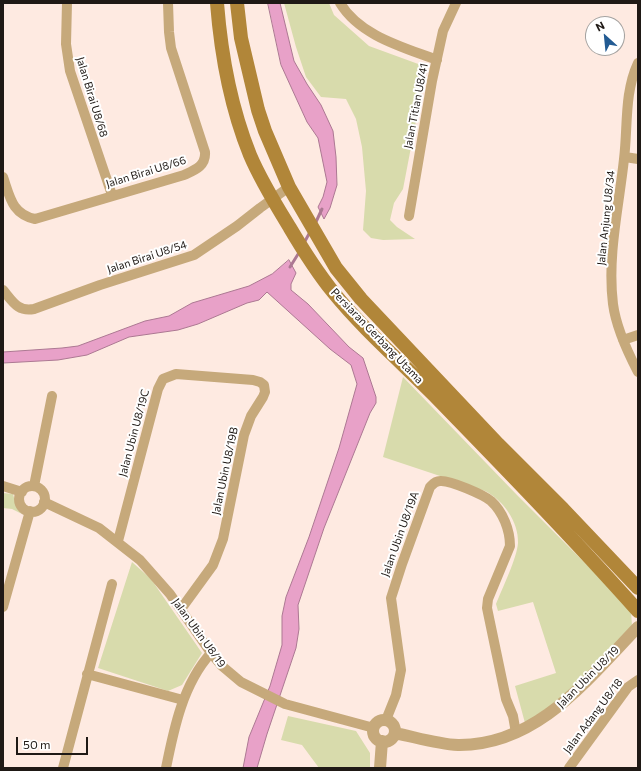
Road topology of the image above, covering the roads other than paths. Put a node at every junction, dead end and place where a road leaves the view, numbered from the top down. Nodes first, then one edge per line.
1 (67, 3) edge
2 (168, 3) edge
3 (217, 3) edge
4 (237, 3) edge
5 (340, 3) edge
6 (456, 3) edge
7 (437, 60) junction
8 (638, 64) edge
9 (625, 157) junction
10 (638, 159) edge
11 (3, 177) edge
12 (289, 187) junction
13 (112, 195) junction
14 (272, 200) junction
15 (409, 216) dead end
16 (3, 290) edge
17 (638, 335) edge
18 (623, 340) junction
19 (638, 372) edge
20 (210, 376) joint
21 (52, 396) dead end
22 (3, 486) edge
23 (34, 486) junction
24 (22, 492) junction
25 (44, 502) junction
26 (30, 511) junction
27 (118, 542) junction
28 (112, 584) dead end
29 (638, 588) edge
30 (3, 607) edge
31 (181, 610) junction
32 (638, 611) edge
33 (638, 627) edge
34 (211, 653) junction
35 (87, 674) junction
36 (638, 680) edge
37 (183, 700) junction
38 (386, 720) junction
39 (374, 728) junction
40 (395, 733) junction
41 (513, 734) junction
42 (382, 741) junction
43 (63, 768) edge
44 (166, 768) edge
45 (380, 768) edge
46 (569, 768) edge

1 - 13 street, Jalan Birai U8/68
2 - 13 street, Jalan Birai U8/66
3 - 14 main road, Persiaran Gerbang Utama
4 - 12 main road, Persiaran Gerbang Utama
5 - 7 street
6 - 7 street, Jalan Titian U8/41
7 - 15 street, Jalan Titian U8/41
8 - 9 street, Jalan Anjung U8/34
9 - 10 street
9 - 18 street, Jalan Anjung U8/34
11 - 13 street, Jalan Birai U8/66
12 - 14 street, Jalan Birai U8/54
12 - 29 main road, Persiaran Gerbang Utama
14 - 16 street, Jalan Birai U8/54
14 - 32 main road, Persiaran Gerbang Utama
17 - 18 street
18 - 19 street, Jalan Anjung U8/34
20 - 27 street, Jalan Ubin U8/19C
20 - 31 street, Jalan Ubin U8/19B
21 - 23 street
22 - 24 street
23 - 24 street
23 - 25 street
24 - 26 street
25 - 26 street
25 - 27 street, Jalan Ubin U8/19
26 - 30 street
27 - 31 street, Jalan Ubin U8/19
28 - 35 street
31 - 34 street, Jalan Ubin U8/19
33 - 41 street, Jalan Ubin U8/19
34 - 37 street
34 - 39 street, Jalan Ubin U8/19
35 - 37 street
35 - 43 street
36 - 46 street, Jalan Adang U8/18
37 - 44 street
38 - 39 street
38 - 40 street
38 - 41 street, Jalan Ubin U8/19A
39 - 42 street
40 - 41 street, Jalan Ubin U8/19
40 - 42 street
42 - 45 street

